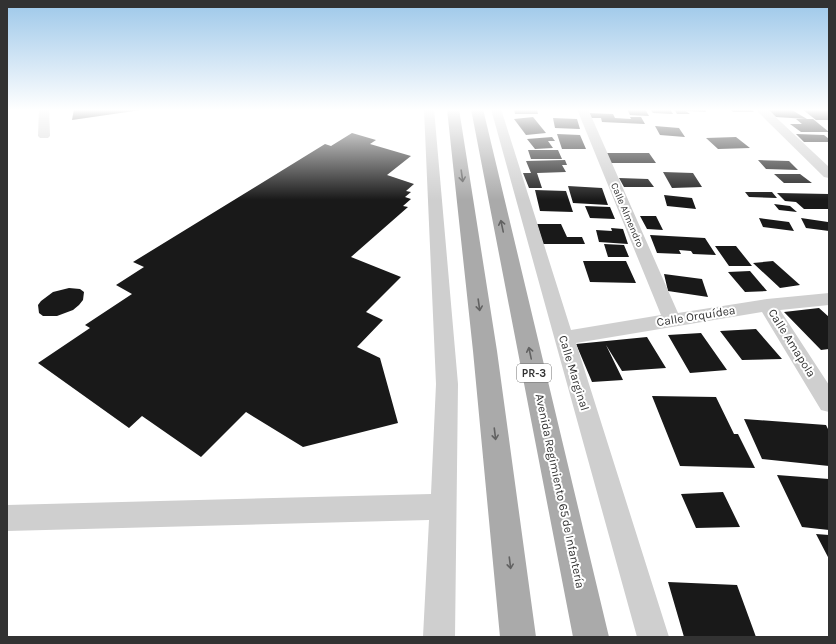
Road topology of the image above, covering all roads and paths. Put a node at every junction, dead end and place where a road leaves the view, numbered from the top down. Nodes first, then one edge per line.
1 (431, 139) edge
2 (457, 139) edge
3 (483, 139) edge
4 (505, 139) edge
5 (594, 139) edge
6 (791, 139) edge
7 (829, 174) edge
8 (829, 299) edge
9 (767, 305) junction
10 (672, 320) junction
11 (564, 338) junction
12 (829, 403) edge
13 (442, 507) junction
14 (7, 518) edge
15 (439, 637) edge
16 (518, 637) edge
17 (591, 637) edge
18 (653, 637) edge

1 - 13 street
2 -> 16 main road
17 -> 3 main road, Avenida Regimiento 65 de Infantería / PR-3
4 - 11 street, Calle Marginal
5 - 10 street, Calle Almendro
6 - 7 street
8 - 9 street, Calle Orquídea
9 - 10 street, Calle Orquídea
9 - 12 street, Calle Amapola
10 - 11 street, Calle Orquídea
11 - 18 street, Calle Marginal
13 - 14 street
13 - 15 street

